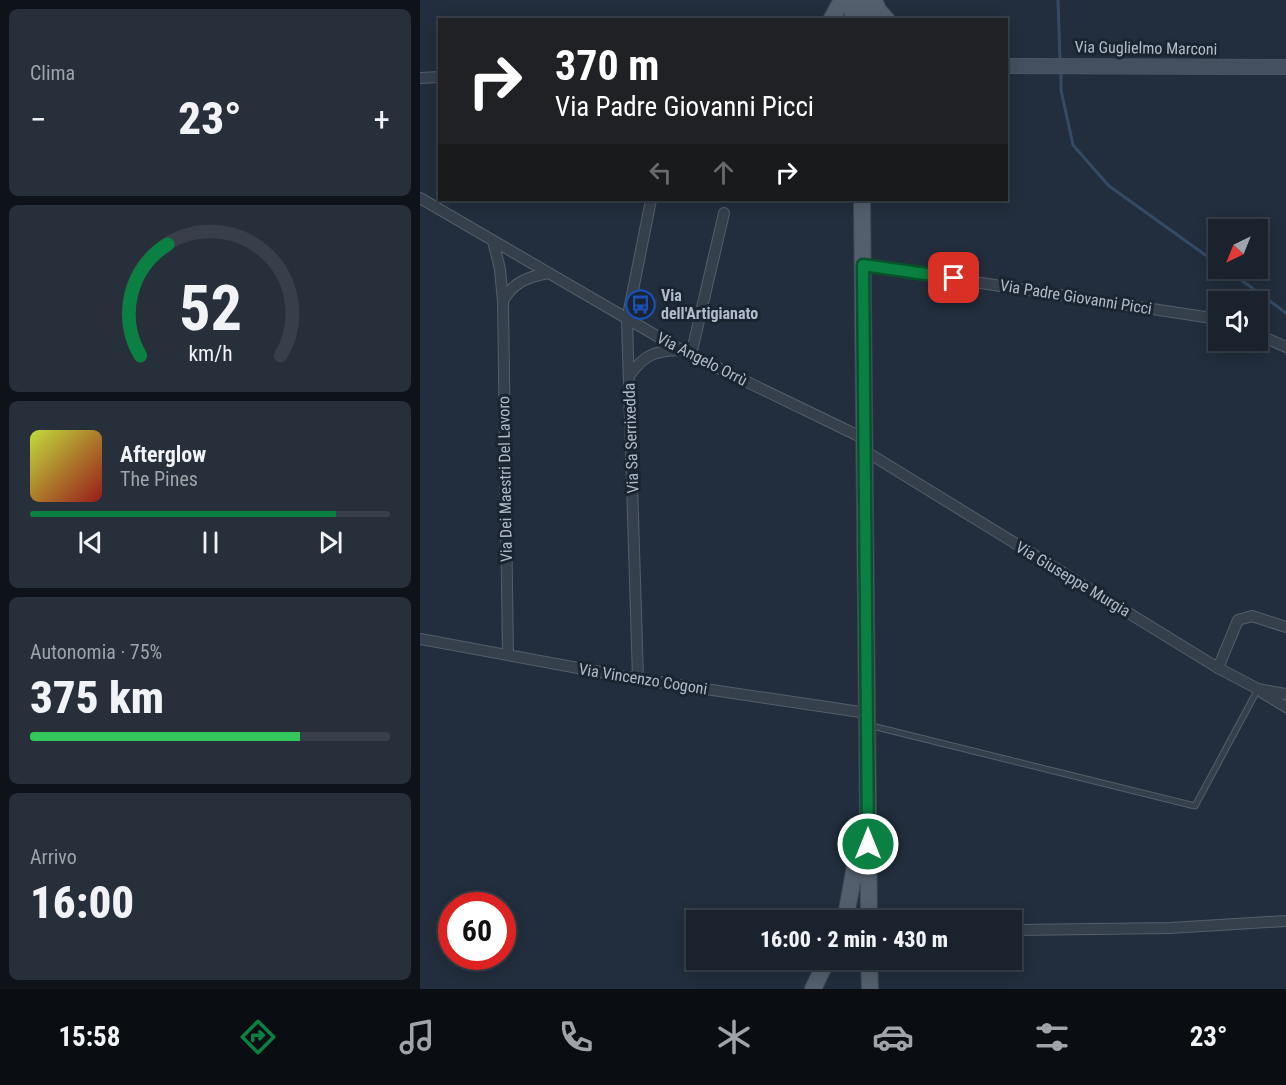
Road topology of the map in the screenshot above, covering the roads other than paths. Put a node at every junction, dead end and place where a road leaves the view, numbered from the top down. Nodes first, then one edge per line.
1 (842, 0) edge
2 (852, 0) edge
3 (866, 0) edge
4 (874, 0) edge
5 (832, 18) edge
6 (853, 18) edge
7 (866, 18) edge
8 (885, 18) edge
9 (1008, 66) edge
10 (1286, 67) edge
11 (438, 77) edge
12 (420, 78) edge
13 (420, 198) edge
14 (651, 201) edge
15 (862, 201) edge
16 (724, 213) dead end
17 (493, 241) junction
18 (863, 265) junction
19 (548, 273) junction
20 (503, 302) junction
21 (1208, 317) edge
22 (627, 320) junction
23 (1268, 339) edge
24 (1286, 347) edge
25 (686, 352) junction
26 (629, 376) junction
27 (865, 445) junction
28 (1286, 627) edge
29 (420, 639) edge
30 (508, 656) junction
31 (1218, 668) junction
32 (638, 679) junction
33 (1258, 689) junction
34 (1286, 694) edge
35 (1286, 707) edge
36 (867, 719) junction
37 (868, 825) junction
38 (847, 910) edge
39 (869, 910) edge
40 (1286, 921) edge
41 (1022, 930) edge
42 (822, 970) edge
43 (869, 970) edge
44 (813, 989) edge
45 (870, 989) edge

1 - 5 main road
2 - 6 main road
3 - 7 main road
4 - 8 main road
9 - 10 main road, Via Guglielmo Marconi
11 - 12 street
13 - 17 street, Via Angelo Orrù
14 - 22 street, Via Sa Serrixedda
15 - 18 main road
16 - 25 street
17 - 19 street, Via Angelo Orrù
17 - 20 street, Via Dei Maestri Del Lavoro
18 - 21 street, Via Padre Giovanni Picci
18 - 27 main road
19 - 20 street
19 - 22 street, Via Angelo Orrù
20 - 30 street, Via Dei Maestri Del Lavoro
22 - 25 street, Via Angelo Orrù
22 - 26 street, Via Sa Serrixedda
23 - 24 street
25 - 26 street
25 - 27 street, Via Angelo Orrù
26 - 32 street, Via Sa Serrixedda
27 - 31 street, Via Giuseppe Murgia
27 - 36 main road
28 - 31 street
29 - 30 street, Via Vincenzo Cogoni
30 - 32 street, Via Vincenzo Cogoni
31 - 33 street, Via Giuseppe Murgia
32 - 36 street, Via Vincenzo Cogoni
33 - 34 street, Via Giuseppe Murgia
33 - 35 street
33 - 36 lane
36 - 37 main road
37 - 38 main road
37 - 39 main road
40 - 41 street
42 - 44 main road
43 - 45 main road

